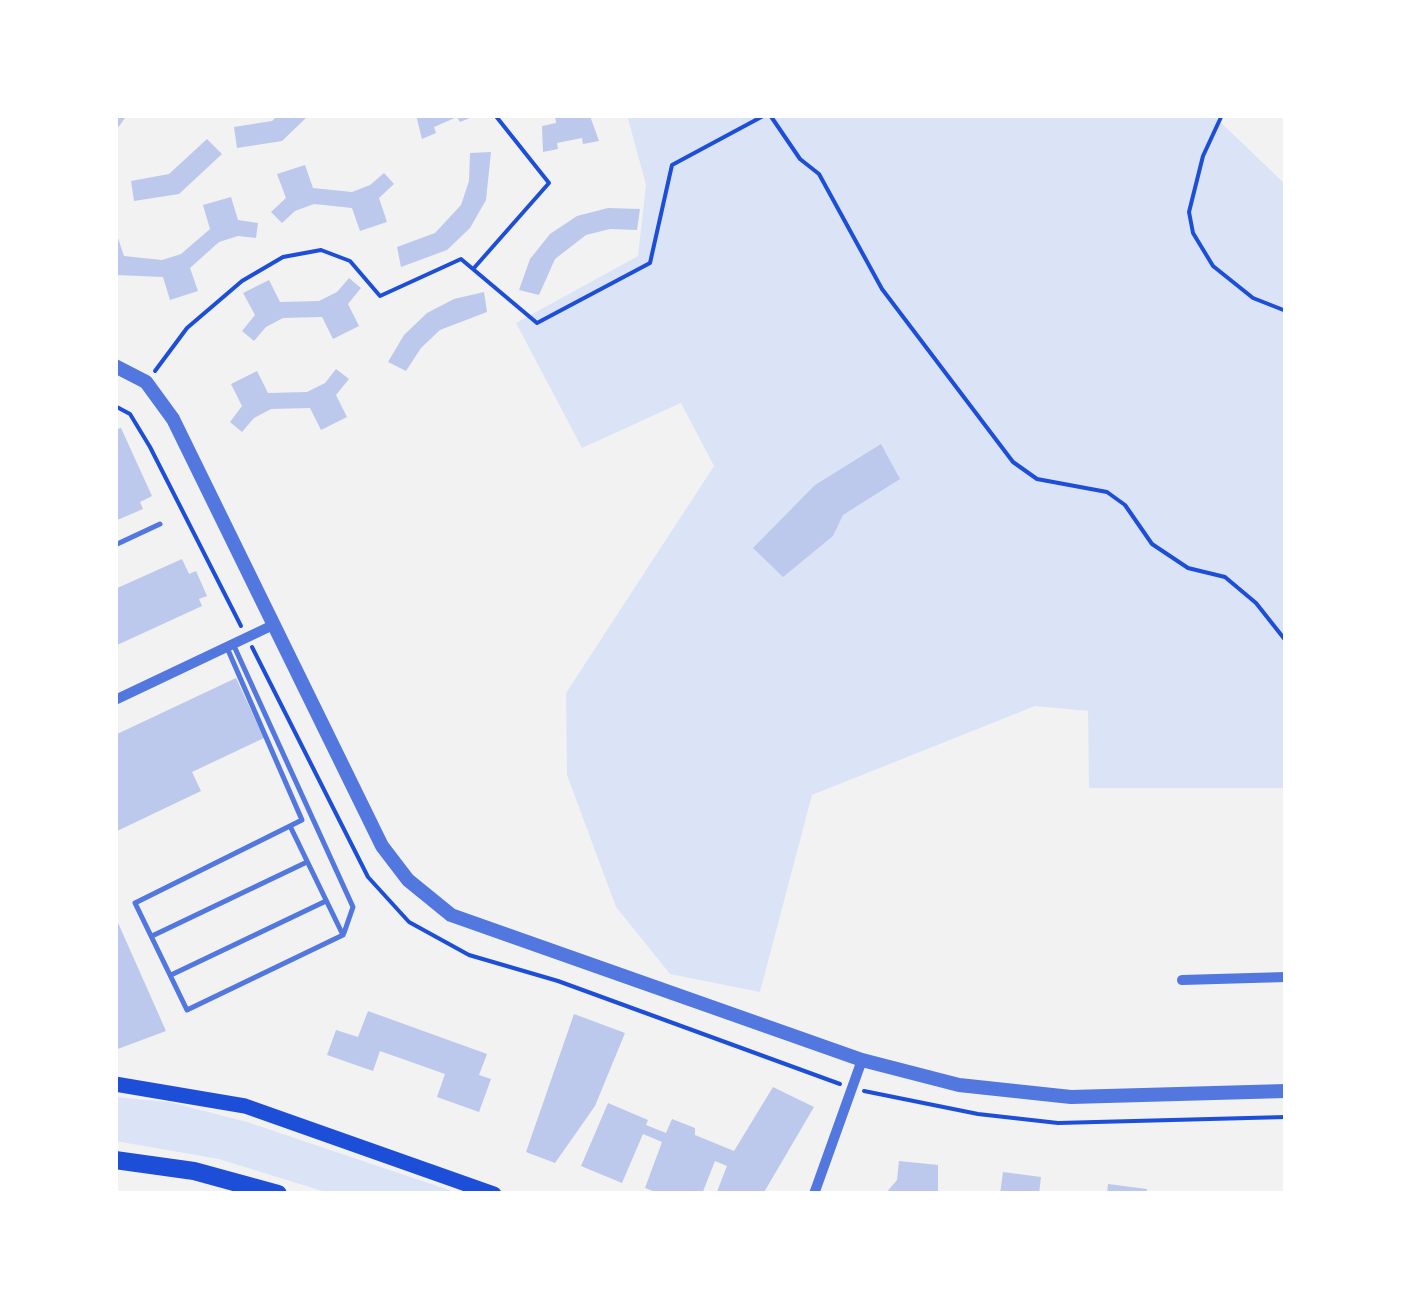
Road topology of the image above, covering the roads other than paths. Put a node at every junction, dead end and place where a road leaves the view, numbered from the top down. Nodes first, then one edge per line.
1 (115, 366) edge
2 (160, 524) dead end
3 (115, 545) edge
4 (271, 626) junction
5 (230, 645) junction
6 (115, 700) edge
7 (291, 828) junction
8 (307, 862) junction
9 (326, 901) junction
10 (343, 935) junction
11 (152, 936) junction
12 (171, 975) junction
13 (1286, 977) edge
14 (1182, 980) dead end
15 (862, 1060) junction
16 (115, 1084) edge
17 (1286, 1091) edge
18 (115, 1160) edge
19 (278, 1194) edge
20 (494, 1194) edge
21 (814, 1194) edge

1 - 4 street
2 - 3 lane
4 - 5 street
4 - 15 street
5 - 6 street
5 - 7 lane
5 - 10 lane
7 - 8 lane
7 - 11 lane
8 - 9 lane
8 - 11 lane
9 - 10 lane
9 - 12 lane
10 - 12 lane
11 - 12 lane
13 - 14 street
15 - 17 street
15 - 21 street
16 - 20 main road
18 - 19 main road

